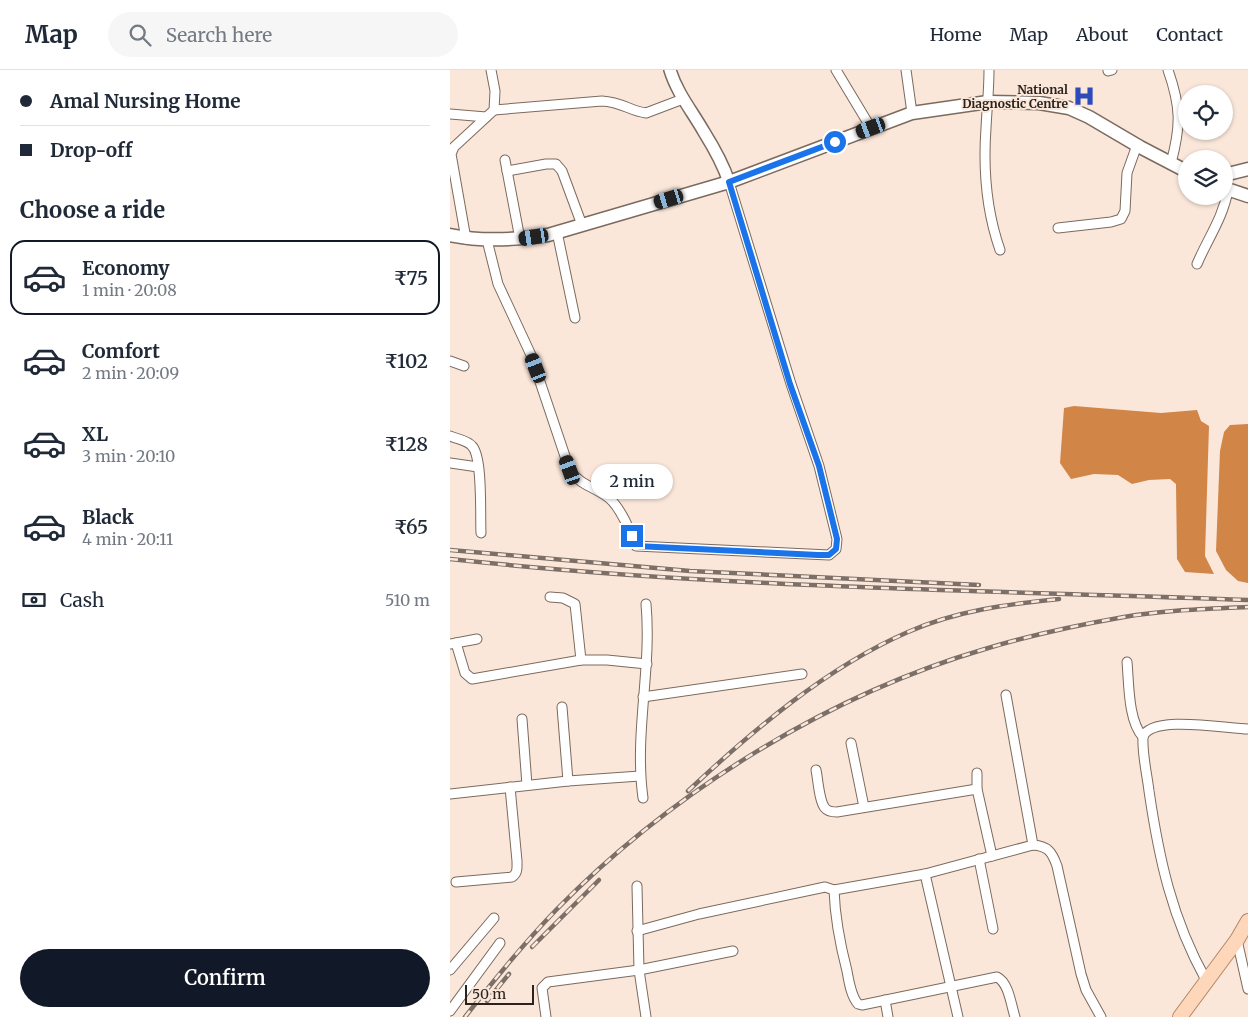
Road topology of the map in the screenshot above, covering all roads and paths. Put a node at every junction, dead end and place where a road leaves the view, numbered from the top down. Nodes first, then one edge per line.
1 (491, 70) edge
2 (670, 70) edge
3 (836, 70) edge
4 (906, 70) edge
5 (989, 70) edge
6 (1168, 70) edge
7 (683, 99) junction
8 (988, 102) junction
9 (494, 110) junction
10 (912, 113) junction
11 (450, 114) edge
12 (486, 117) junction
13 (871, 128) junction
14 (1137, 145) junction
15 (505, 160) dead end
16 (1171, 163) junction
17 (1178, 167) edge
18 (1248, 169) edge
19 (507, 171) junction
20 (1233, 173) edge
21 (729, 182) junction
22 (1233, 191) edge
23 (1248, 196) edge
24 (1224, 205) edge
25 (582, 226) junction
26 (1058, 228) dead end
27 (557, 232) junction
28 (450, 236) edge
29 (466, 238) junction
30 (520, 239) junction
31 (488, 240) junction
32 (1000, 250) dead end
33 (1198, 264) dead end
34 (575, 318) dead end
35 (450, 361) edge
36 (464, 366) dead end
37 (450, 436) edge
38 (450, 463) edge
39 (478, 467) junction
40 (481, 533) dead end
41 (550, 597) dead end
42 (646, 604) dead end
43 (476, 639) dead end
44 (453, 644) edge
45 (581, 660) junction
46 (1127, 662) dead end
47 (647, 664) junction
48 (802, 674) dead end
49 (1006, 694) dead end
50 (643, 697) junction
51 (562, 707) dead end
52 (522, 719) dead end
53 (1248, 729) edge
54 (1143, 737) junction
55 (851, 743) dead end
56 (816, 770) dead end
57 (976, 772) dead end
58 (640, 776) junction
59 (568, 781) junction
60 (527, 785) junction
61 (510, 787) junction
62 (977, 789) junction
63 (450, 794) edge
64 (643, 798) dead end
65 (864, 807) junction
66 (1033, 845) junction
67 (992, 856) junction
68 (979, 859) junction
69 (925, 874) junction
70 (456, 882) dead end
71 (637, 886) dead end
72 (834, 890) junction
73 (494, 918) dead end
74 (1248, 921) edge
75 (993, 929) dead end
76 (637, 931) junction
77 (1237, 940) junction
78 (500, 943) dead end
79 (733, 951) dead end
80 (450, 970) edge
81 (639, 970) junction
82 (1206, 980) junction
83 (950, 988) junction
84 (1248, 989) edge
85 (884, 1000) junction
86 (450, 1012) edge
87 (546, 1017) edge
88 (646, 1017) edge
89 (888, 1017) edge
90 (958, 1017) edge
91 (1015, 1017) edge
92 (1101, 1017) edge
93 (1180, 1017) edge

1 - 9 street
2 - 7 street
3 - 13 street
4 - 10 street
5 - 8 street
6 - 16 street
7 - 9 street
7 - 21 street
8 - 10 main road
8 - 14 main road
8 - 32 street
9 - 12 street
10 - 13 main road
11 - 12 street
12 - 29 street
13 - 21 main road
14 - 16 main road
14 - 26 street
15 - 19 street
16 - 17 main road
18 - 20 main road
19 - 25 street
19 - 30 street
21 - 25 main road
21 - 31 street
22 - 23 main road
24 - 33 street
25 - 27 main road
27 - 30 main road
27 - 34 street
28 - 29 main road
29 - 31 main road
30 - 31 main road
35 - 36 street
37 - 39 street
38 - 39 street
39 - 40 street
41 - 45 street
42 - 47 street
43 - 44 street
44 - 45 street
45 - 47 street
46 - 54 street
47 - 50 street
48 - 50 street
49 - 66 street
50 - 58 street
51 - 59 street
52 - 60 street
53 - 54 street
54 - 82 street
55 - 65 street
56 - 65 street
57 - 62 street
58 - 59 street
58 - 64 street
59 - 60 street
60 - 61 street
61 - 63 street
61 - 70 street
62 - 65 street
62 - 67 street
66 - 67 street
66 - 92 street
67 - 68 street
68 - 69 street
68 - 75 street
69 - 72 street
69 - 83 street
71 - 76 street
72 - 76 street
72 - 85 street
73 - 80 street
74 - 77 main road
76 - 81 street
77 - 82 main road
77 - 84 street
78 - 86 street
79 - 81 street
81 - 87 street
81 - 88 street
82 - 93 main road
83 - 85 street
83 - 90 street
83 - 91 street
85 - 89 street

